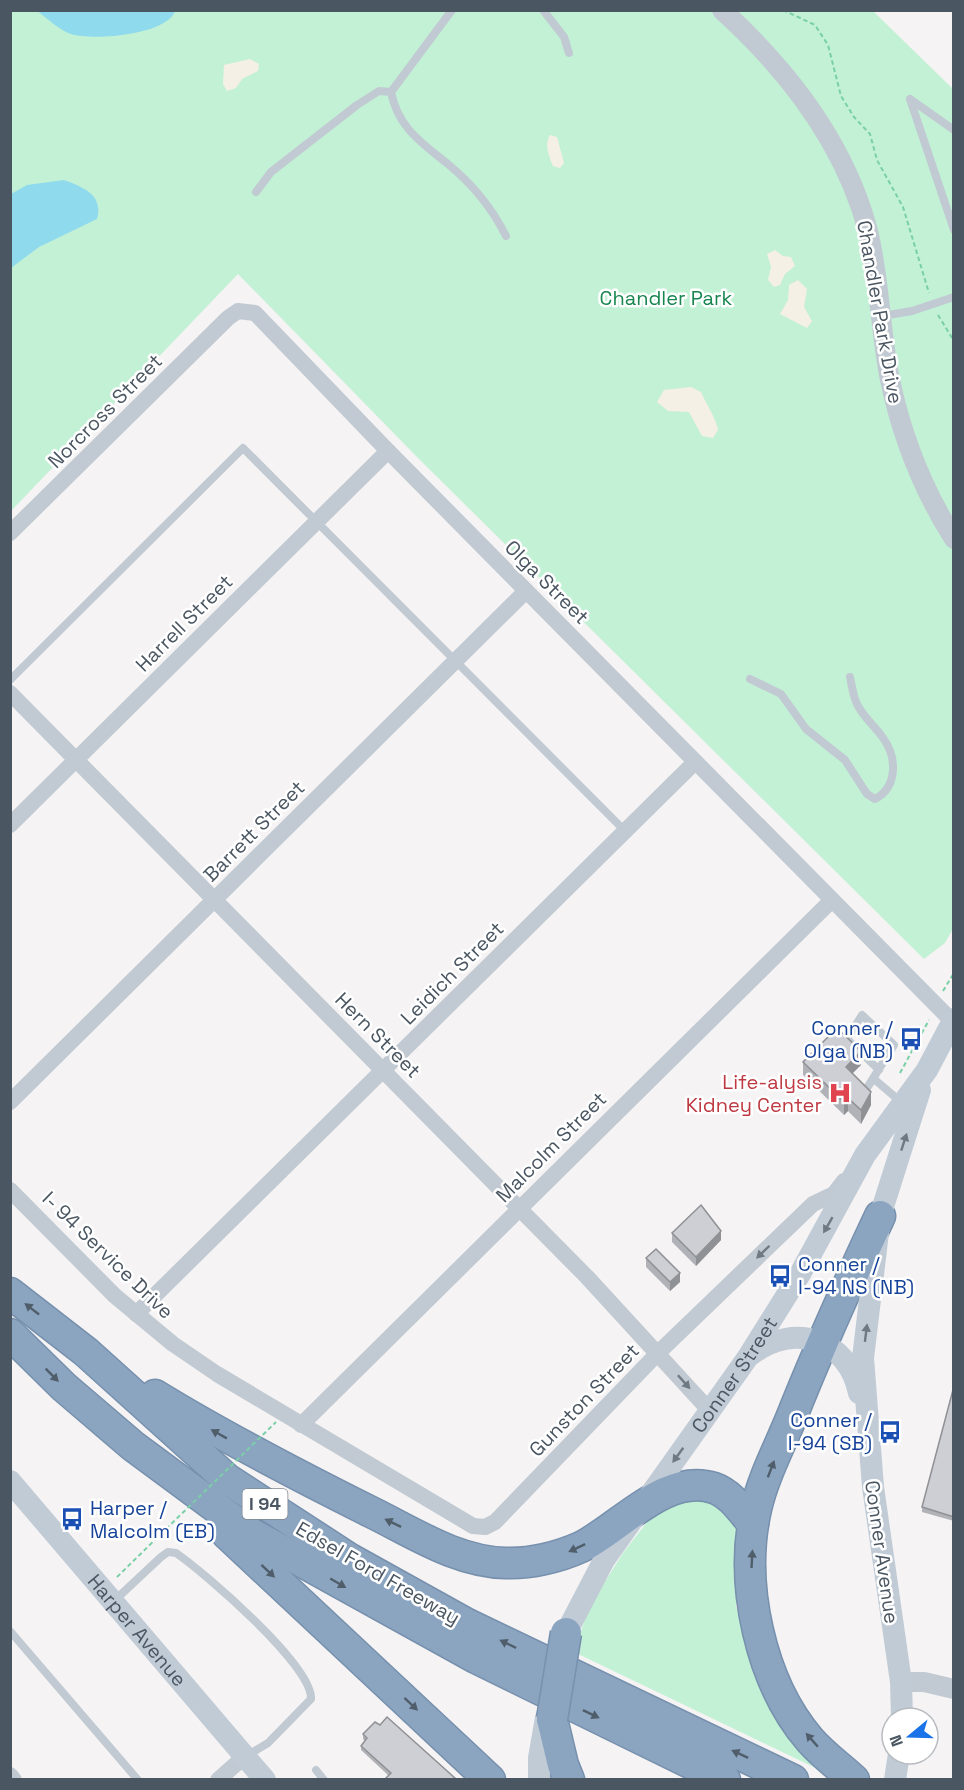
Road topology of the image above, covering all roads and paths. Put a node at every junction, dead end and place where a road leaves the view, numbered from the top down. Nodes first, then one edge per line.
1 (452, 10) edge
2 (543, 10) edge
3 (783, 10) edge
4 (728, 12) edge
5 (569, 53) dead end
6 (391, 92) junction
7 (954, 130) edge
8 (256, 192) dead end
9 (954, 230) edge
10 (506, 236) dead end
11 (954, 297) edge
12 (933, 305) junction
13 (882, 316) junction
14 (228, 318) joint
15 (954, 341) edge
16 (388, 451) junction
17 (317, 521) junction
18 (10, 533) edge
19 (954, 539) edge
20 (526, 591) junction
21 (455, 662) junction
22 (850, 677) dead end
23 (750, 679) dead end
24 (10, 680) edge
25 (10, 693) edge
26 (76, 760) junction
27 (695, 762) junction
28 (10, 825) edge
29 (625, 831) junction
30 (215, 900) junction
31 (832, 900) junction
32 (953, 1020) edge
33 (927, 1070) junction
34 (383, 1071) junction
35 (877, 1075) junction
36 (867, 1088) edge
37 (10, 1102) edge
38 (903, 1103) junction
39 (865, 1155) junction
40 (10, 1190) edge
41 (519, 1208) junction
42 (880, 1216) junction
43 (10, 1293) edge
44 (136, 1314) junction
45 (10, 1334) edge
46 (821, 1341) junction
47 (86, 1352) junction
48 (658, 1353) junction
49 (748, 1357) junction
50 (710, 1411) junction
51 (276, 1422) dead end
52 (301, 1425) junction
53 (867, 1433) junction
54 (133, 1446) junction
55 (10, 1481) edge
56 (644, 1504) junction
57 (753, 1524) junction
58 (109, 1596) junction
59 (10, 1631) edge
60 (566, 1633) joint
61 (901, 1682) junction
62 (954, 1689) edge
63 (902, 1706) edge
64 (549, 1718) junction
65 (245, 1756) junction
66 (316, 1770) dead end
67 (10, 1775) edge
68 (14, 1779) edge
69 (138, 1779) edge
70 (218, 1779) edge
71 (265, 1779) edge
72 (324, 1779) edge
73 (490, 1779) edge
74 (539, 1779) edge
75 (569, 1779) edge
76 (725, 1779) edge
77 (793, 1779) edge
78 (854, 1779) edge

1 - 6 lane
2 - 5 lane
3 - 12 path
4 - 13 street, Chandler Park Drive
6 - 8 lane
6 - 10 lane
7 - 9 lane
11 - 12 lane
12 - 13 lane
12 - 15 path
13 - 19 street, Chandler Park Drive
14 - 16 street, Olga Street
14 - 18 street, Norcross Street
16 - 17 street, Harrell Street
16 - 20 street, Olga Street
17 - 21 lane
17 - 24 lane
17 - 26 street, Harrell Street
20 - 21 street, Barrett Street
20 - 27 street, Olga Street
21 - 29 lane
21 - 30 street, Barrett Street
22 - 23 lane
25 - 26 street, Hern Street
26 - 28 street, Harrell Street
26 - 30 street, Hern Street
27 - 29 street, Leidich Street
27 - 31 street, Olga Street
29 - 34 street, Leidich Street
30 - 34 street, Hern Street
30 - 37 street, Barrett Street
31 - 32 street, Olga Street
31 - 41 street, Malcolm Street
32 - 33 main road, Conner Street
33 - 38 main road, Conner Street
42 -> 33 main road, Conner Avenue
34 - 41 street, Hern Street
34 - 44 street, Leidich Street
35 - 35 lane
35 - 36 lane
35 - 38 lane
38 - 39 main road, Conner Street
39 -> 48 street, Gunston Street
39 -> 49 main road, Conner Street
40 - 44 street, I- 94 Service Drive
41 - 48 street, Hern Street
41 - 52 street, Malcolm Street
42 - 46 highway
53 -> 42 main road, Conner Avenue
47 -> 43 highway, Edsel Ford Freeway / I 94
44 - 52 street, I- 94 Service Drive
45 -> 54 highway, Edsel Ford Freeway / I 94
46 - 49 main road
46 - 53 main road
57 -> 46 highway
56 -> 47 highway
77 -> 47 highway, Edsel Ford Freeway / I 94
48 -> 50 street, Hern Street
48 - 52 street, Gunston Street
49 - 50 main road, Conner Street
50 -> 56 main road, Conner Street
51 - 58 path, bridge
53 - 61 main road, Conner Avenue
54 -> 73 highway
54 -> 76 highway, Edsel Ford Freeway / I 94
55 - 58 main road, Harper Avenue
56 - 57 highway
56 - 60 main road, Conner Street
78 -> 57 highway
58 - 65 main road, Harper Avenue
58 - 65 lane
59 - 69 lane
60 - 64 highway, bridge
61 - 62 street
61 - 63 main road, Conner Avenue
64 - 74 main road
64 - 75 highway
65 - 70 street
65 - 71 main road, Harper Avenue
66 - 72 lane
67 - 68 street

